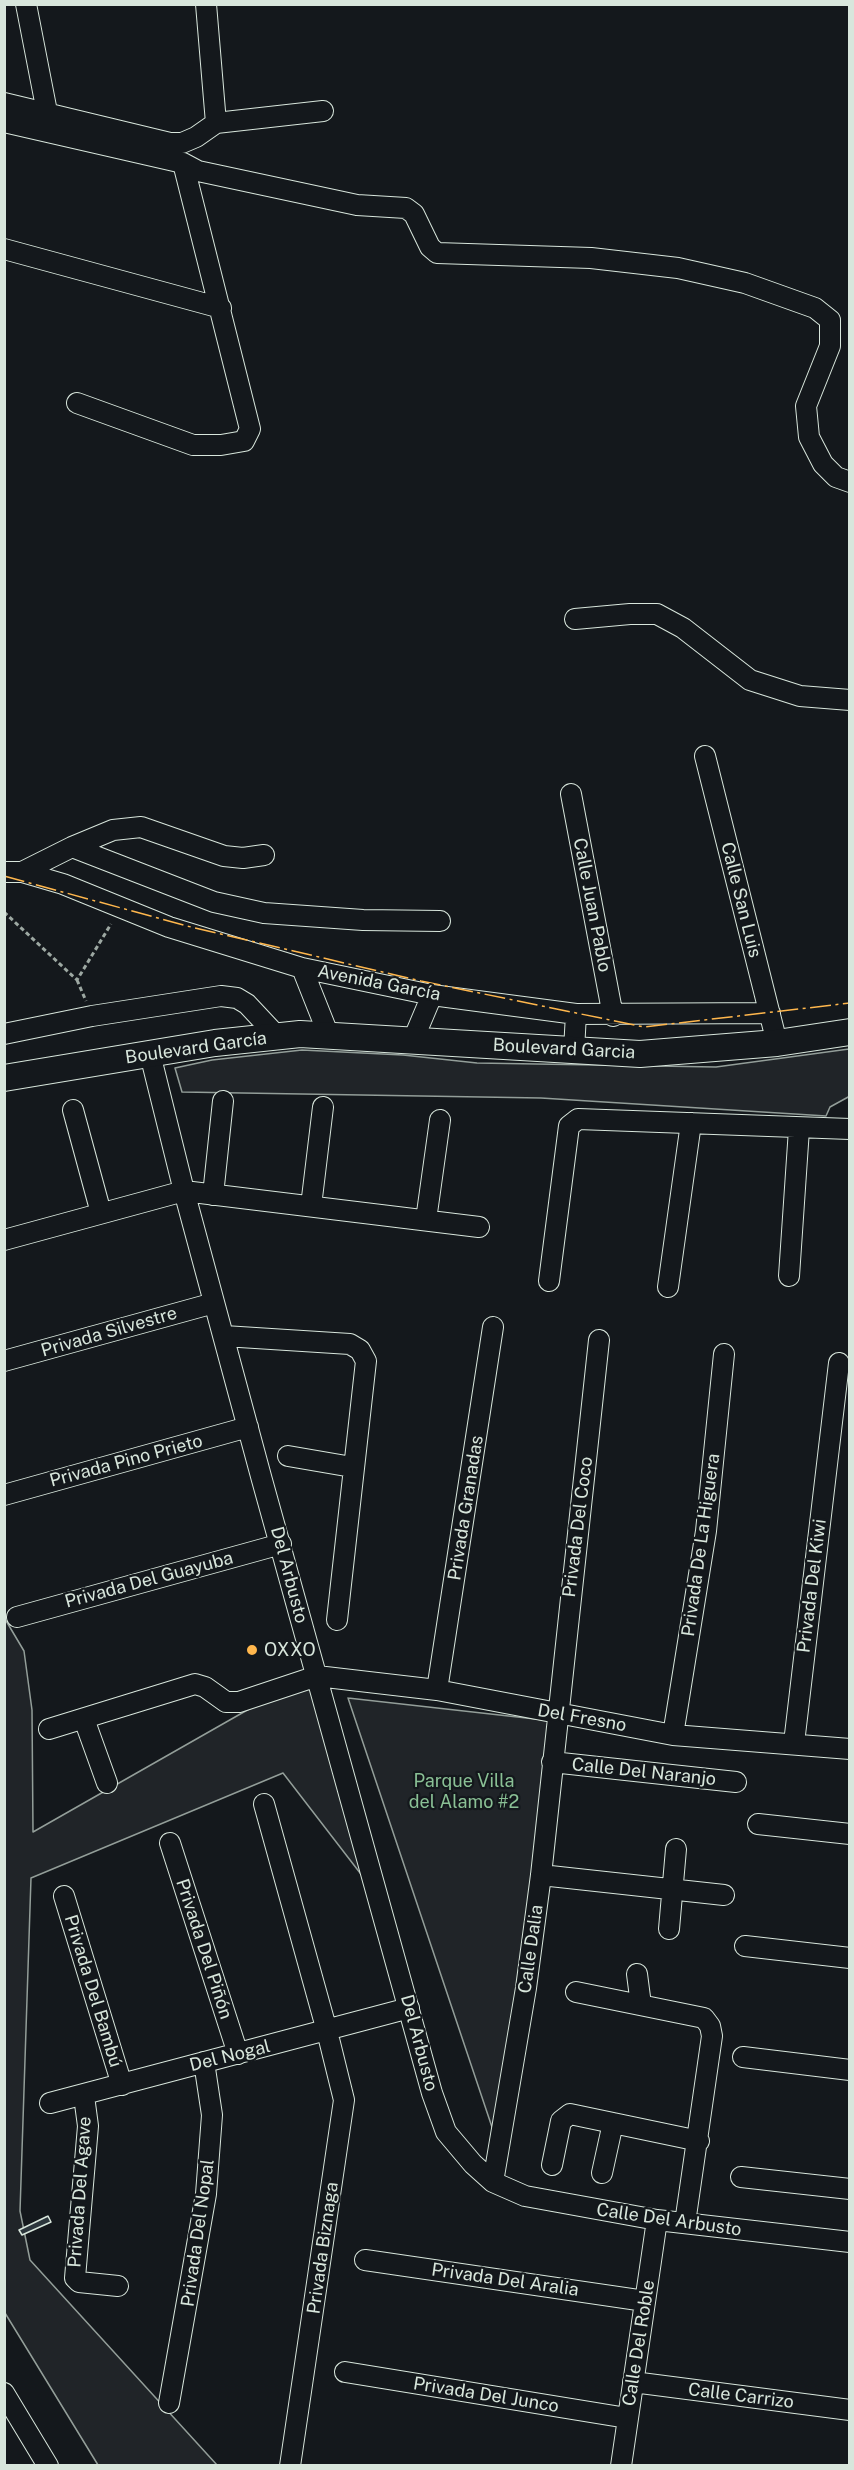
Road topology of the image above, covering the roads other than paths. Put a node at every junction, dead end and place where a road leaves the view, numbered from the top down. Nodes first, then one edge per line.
1 (26, 4) edge
2 (206, 4) edge
3 (4, 103) edge
4 (322, 111) dead end
5 (47, 112) junction
6 (4, 122) edge
7 (216, 123) junction
8 (183, 163) junction
9 (4, 249) edge
10 (221, 308) junction
11 (77, 404) dead end
12 (849, 482) edge
13 (575, 619) dead end
14 (849, 700) edge
15 (705, 756) dead end
16 (571, 794) dead end
17 (72, 847) junction
18 (264, 855) dead end
19 (13, 872) edge
20 (440, 921) dead end
21 (302, 968) junction
22 (432, 995) junction
23 (770, 1012) junction
24 (576, 1014) junction
25 (613, 1016) junction
26 (849, 1032) edge
27 (4, 1034) edge
28 (329, 1035) junction
29 (277, 1036) junction
30 (413, 1040) junction
31 (777, 1043) junction
32 (574, 1050) junction
33 (150, 1054) junction
34 (4, 1078) edge
35 (223, 1101) dead end
36 (323, 1107) dead end
37 (73, 1110) dead end
38 (440, 1120) dead end
39 (691, 1123) junction
40 (799, 1129) junction
41 (849, 1130) edge
42 (184, 1191) junction
43 (213, 1195) junction
44 (311, 1206) junction
45 (101, 1213) junction
46 (426, 1220) junction
47 (479, 1227) dead end
48 (4, 1240) edge
49 (789, 1276) dead end
50 (549, 1281) dead end
51 (668, 1287) dead end
52 (214, 1303) junction
53 (493, 1327) dead end
54 (224, 1336) junction
55 (599, 1340) dead end
56 (724, 1354) dead end
57 (4, 1361) edge
58 (839, 1363) dead end
59 (248, 1427) junction
60 (840, 1429) edge
61 (288, 1456) dead end
62 (352, 1467) junction
63 (4, 1495) edge
64 (281, 1544) junction
65 (17, 1617) dead end
66 (337, 1620) dead end
67 (316, 1676) junction
68 (437, 1690) junction
69 (556, 1714) junction
70 (84, 1719) junction
71 (49, 1729) dead end
72 (673, 1735) junction
73 (794, 1743) junction
74 (849, 1749) edge
75 (552, 1762) junction
76 (107, 1782) dead end
77 (736, 1782) dead end
78 (264, 1804) dead end
79 (758, 1824) dead end
80 (849, 1834) edge
81 (170, 1843) dead end
82 (676, 1848) dead end
83 (541, 1875) junction
84 (671, 1891) junction
85 (724, 1895) dead end
86 (64, 1896) dead end
87 (669, 1929) dead end
88 (745, 1946) dead end
89 (849, 1958) edge
90 (637, 1974) dead end
91 (576, 1992) dead end
92 (641, 2005) junction
93 (409, 2008) junction
94 (327, 2031) junction
95 (238, 2055) junction
96 (743, 2057) dead end
97 (204, 2062) junction
98 (849, 2070) edge
99 (122, 2085) junction
100 (84, 2096) junction
101 (50, 2103) dead end
102 (614, 2123) junction
103 (699, 2141) junction
104 (552, 2165) dead end
105 (602, 2173) dead end
106 (741, 2177) dead end
107 (492, 2182) junction
108 (849, 2189) edge
109 (657, 2220) junction
110 (685, 2223) junction
111 (849, 2242) edge
112 (365, 2260) dead end
113 (118, 2286) dead end
114 (645, 2301) junction
115 (345, 2372) dead end
116 (633, 2382) junction
117 (4, 2393) edge
118 (169, 2403) dead end
119 (849, 2410) edge
120 (627, 2418) junction
121 (48, 2466) edge
122 (290, 2466) edge
123 (621, 2466) edge

1 - 5 street
2 - 7 street
3 - 5 street
4 - 7 street
5 - 7 street
6 - 8 street
8 - 10 street
8 - 12 street
9 - 10 street
10 - 11 street
13 - 14 street
15 - 23 street, Calle San Luis
16 - 25 street, Calle Juan Pablo
17 - 18 street
17 - 19 street
17 - 20 street
19 - 21 street, Avenida García
21 - 22 street, Avenida García
21 - 28 street
22 - 24 street, Avenida García
22 - 30 street
23 - 25 street, Avenida García
23 - 31 street, Calle San Luis
24 - 25 street, Avenida García
24 - 32 street
26 - 31 main road, Boulevard Garcia
27 - 29 street, Boulevard García
28 - 29 main road, Boulevard Garcia
28 - 30 main road, Boulevard Garcia
29 - 33 main road, Boulevard García
30 - 32 main road, Boulevard Garcia
31 - 32 main road, Boulevard Garcia
33 - 34 main road, Boulevard García
33 - 42 street, Del Arbusto
35 - 43 street
36 - 44 street
37 - 45 street
38 - 46 street
39 - 40 street
39 - 50 street
39 - 51 street
40 - 41 street
40 - 49 street
42 - 43 street
42 - 45 street
42 - 52 street, Del Arbusto
43 - 44 street
44 - 46 street
45 - 48 street
46 - 47 street
52 - 54 street, Del Arbusto
52 - 57 street, Privada Silvestre
53 - 68 street, Privada Granadas
54 - 59 street, Del Arbusto
54 - 62 street
55 - 69 street, Privada Del Coco
56 - 72 street, Privada De La Higuera
58 - 60 street, Privada Del Kiwi
59 - 63 street, Privada Pino Prieto
59 - 64 street, Del Arbusto
60 - 73 street, Privada Del Kiwi
61 - 62 street
62 - 66 street
64 - 65 street, Privada Del Guayuba
64 - 67 street, Del Arbusto
67 - 68 street, Del Fresno
67 - 70 street
67 - 93 street, Del Arbusto
68 - 69 street, Del Fresno
69 - 72 street, Del Fresno
69 - 75 street, Calle Dalia
70 - 71 street
70 - 76 street
72 - 73 street, Del Fresno
73 - 74 street, Del Fresno
75 - 77 street, Calle Del Naranjo
75 - 83 street, Calle Dalia
78 - 94 street, Privada Biznaga
79 - 80 street
81 - 95 street, Privada Del Piñón
82 - 84 street
83 - 84 street
83 - 107 street, Calle Dalia
84 - 85 street
84 - 87 street
86 - 99 street, Privada Del Bambú
88 - 89 street
90 - 92 street
91 - 92 street
92 - 103 street
93 - 94 street, Del Nogal
93 - 107 street, Del Arbusto
94 - 95 street, Del Nogal
94 - 122 street, Privada Biznaga
95 - 97 street, Del Nogal
96 - 98 street
97 - 99 street, Del Nogal
97 - 118 street, Privada Del Nopal
99 - 100 street, Del Nogal
100 - 101 street, Del Nogal
100 - 113 street, Privada Del Agave
102 - 103 street
102 - 104 street
102 - 105 street
103 - 110 street
106 - 108 street
107 - 109 street, Calle Del Arbusto
109 - 110 street, Calle Del Arbusto
109 - 114 street, Calle Del Roble
110 - 111 street, Calle Del Arbusto
112 - 114 street, Privada Del Aralia
114 - 116 street, Calle Del Roble
115 - 120 street, Privada Del Junco
116 - 119 street, Calle Carrizo
116 - 120 street, Calle Del Roble
117 - 121 street
120 - 123 street, Calle Del Roble

